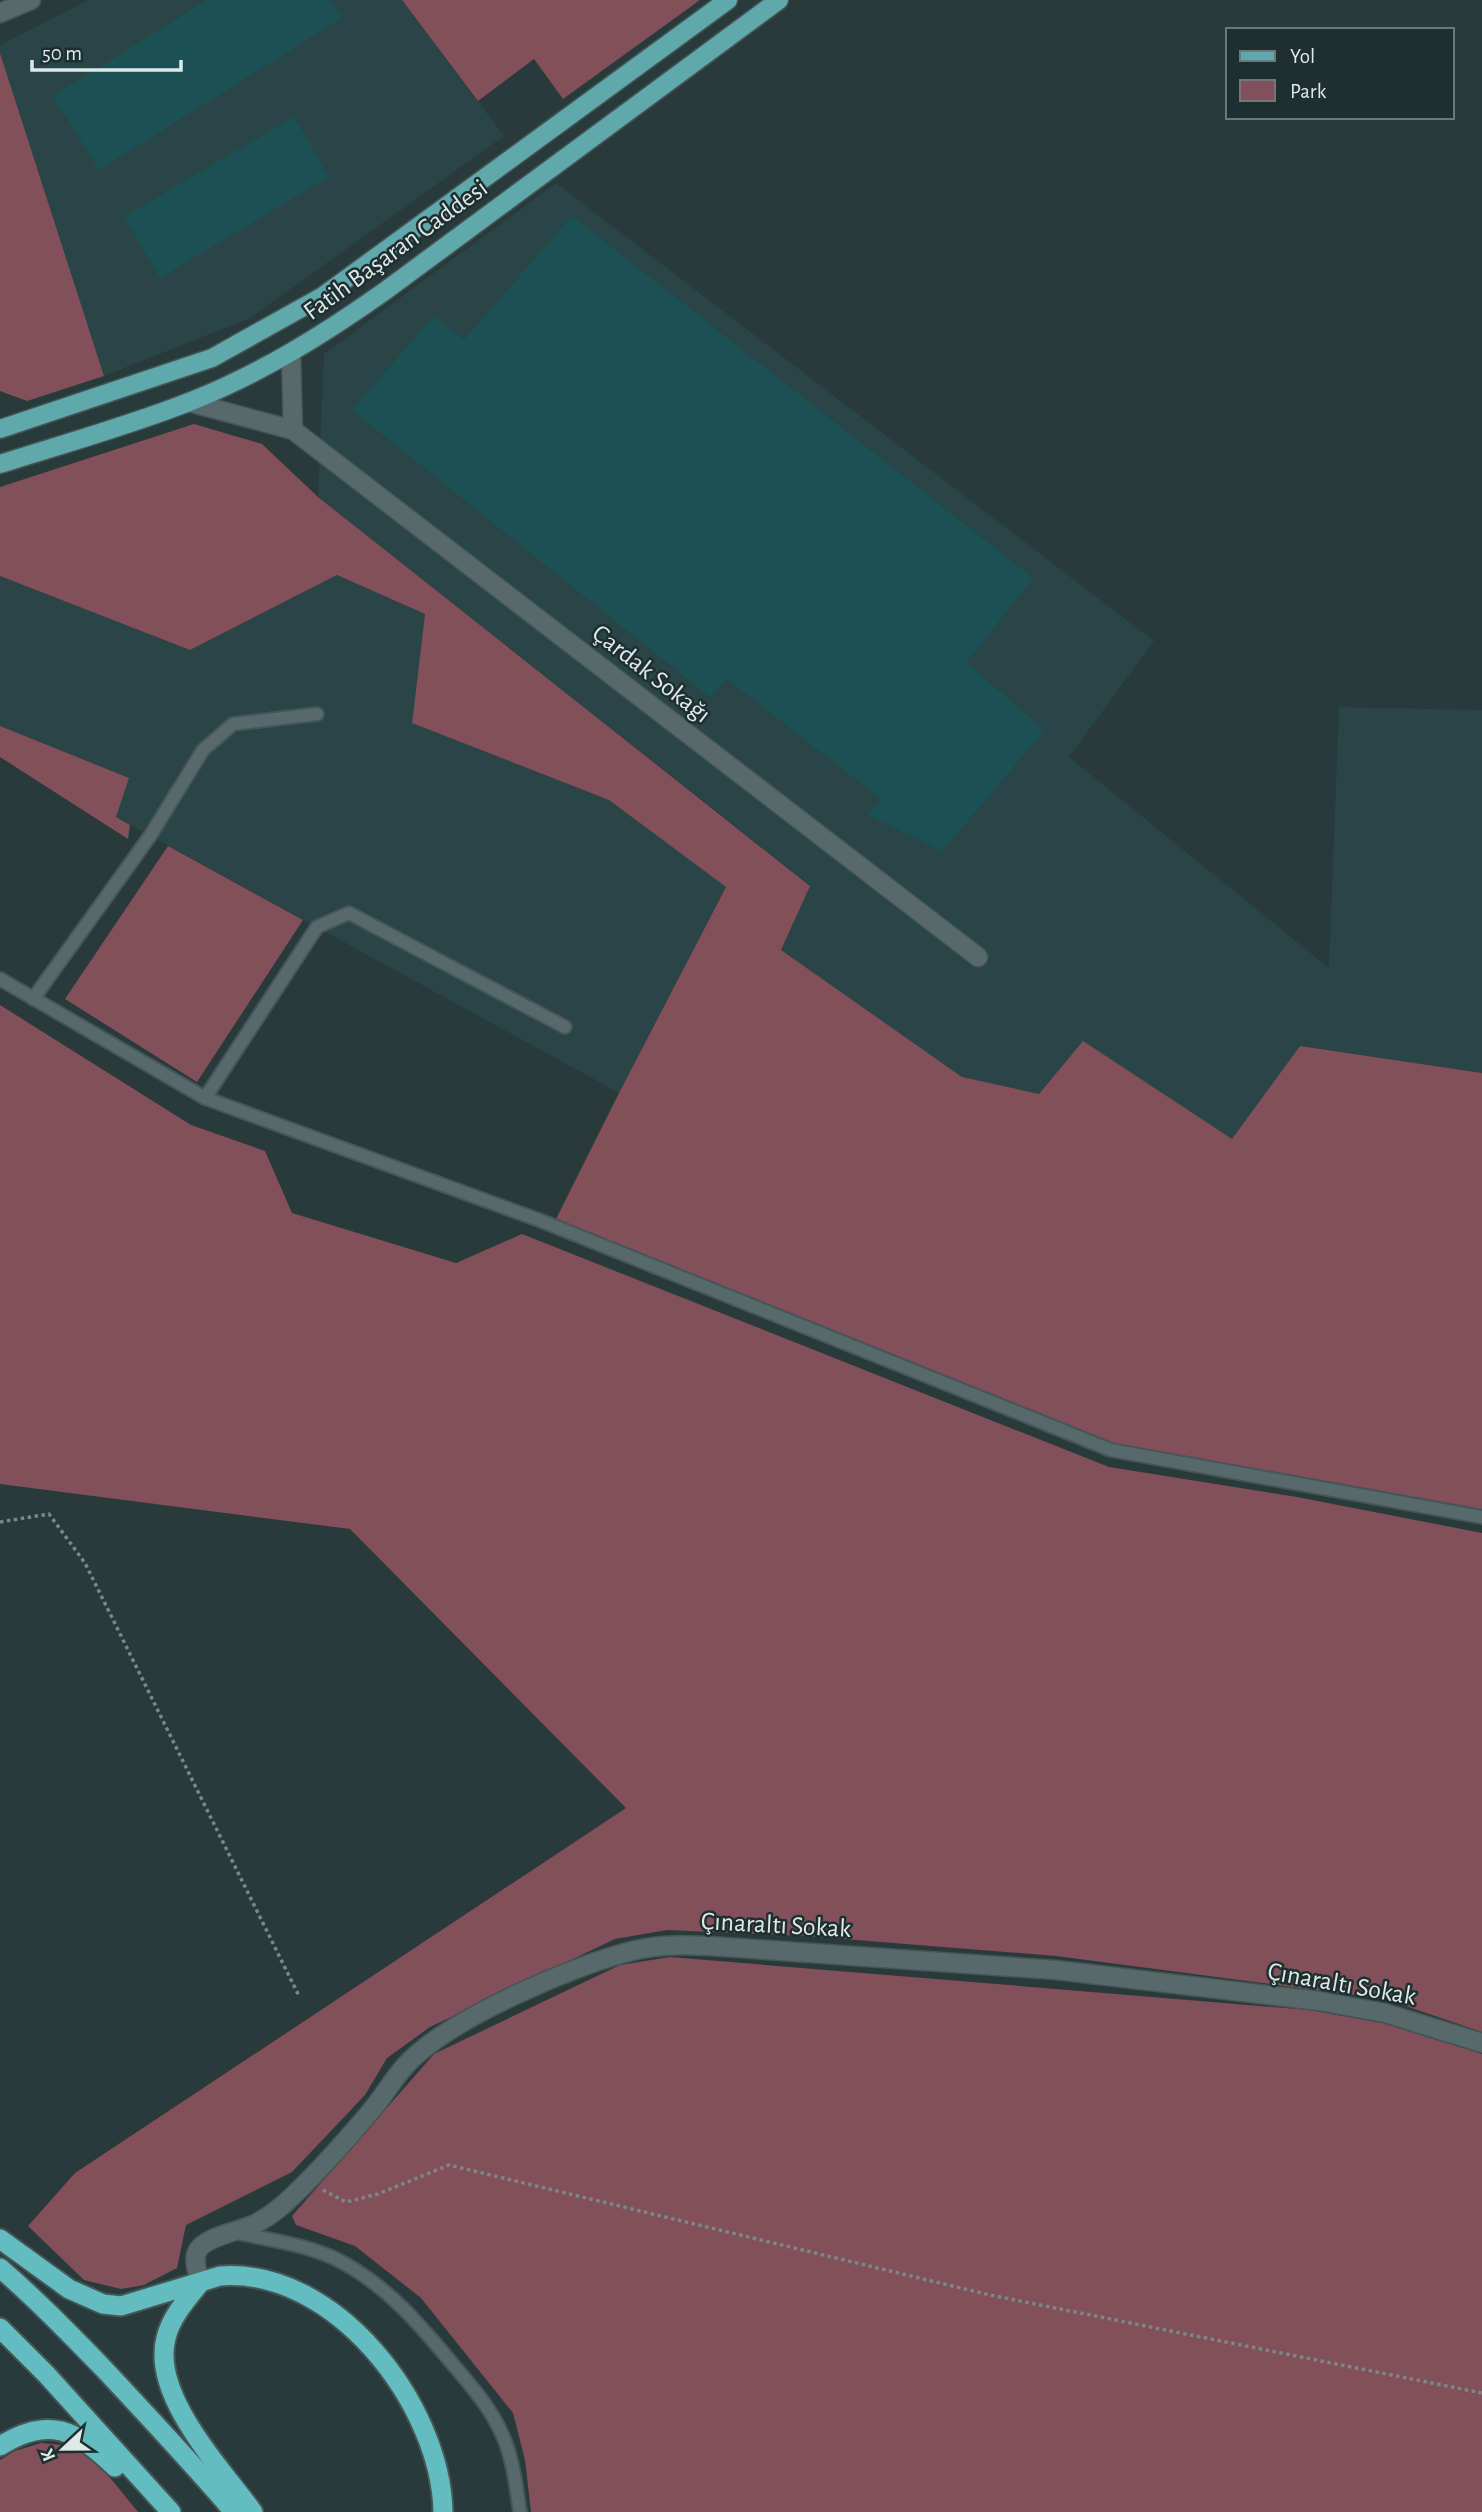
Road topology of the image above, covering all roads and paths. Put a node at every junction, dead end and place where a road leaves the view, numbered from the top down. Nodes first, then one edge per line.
1 (31, 0) edge
2 (728, 0) edge
3 (779, 0) edge
4 (0, 13) edge
5 (291, 354) junction
6 (189, 402) junction
7 (0, 429) edge
8 (293, 430) junction
9 (0, 464) edge
10 (317, 713) dead end
11 (978, 957) dead end
12 (0, 979) edge
13 (33, 999) junction
14 (565, 1027) dead end
15 (205, 1098) junction
16 (1482, 1517) edge
17 (0, 1522) edge
18 (299, 1996) dead end
19 (1482, 2043) edge
20 (305, 2182) junction
21 (234, 2232) junction
22 (0, 2239) edge
23 (0, 2268) edge
24 (200, 2283) junction
25 (0, 2328) edge
26 (1482, 2393) edge
27 (0, 2446) edge
28 (163, 2512) edge
29 (171, 2512) edge
30 (234, 2512) edge
31 (253, 2512) edge
32 (443, 2512) edge
33 (520, 2512) edge

1 - 4 street
2 - 7 main road, Fatih Başaran Caddesi
3 - 5 main road, Fatih Başaran Caddesi
5 - 6 main road, Fatih Başaran Caddesi
5 - 8 street
6 - 8 street, Çardak Sokağı
6 - 9 main road, Fatih Başaran Caddesi
8 - 11 street, Çardak Sokağı
10 - 13 lane
12 - 13 lane
13 - 15 lane
14 - 15 lane
15 - 16 lane
17 - 18 path
19 - 20 street, Çınaraltı Sokak
20 - 21 street, Çınaraltı Sokak
20 - 26 path
21 - 24 street, Çınaraltı Sokak
21 - 33 lane
22 - 24 highway
23 - 30 highway
24 - 31 highway
24 - 32 highway
25 - 29 highway
27 - 28 highway

